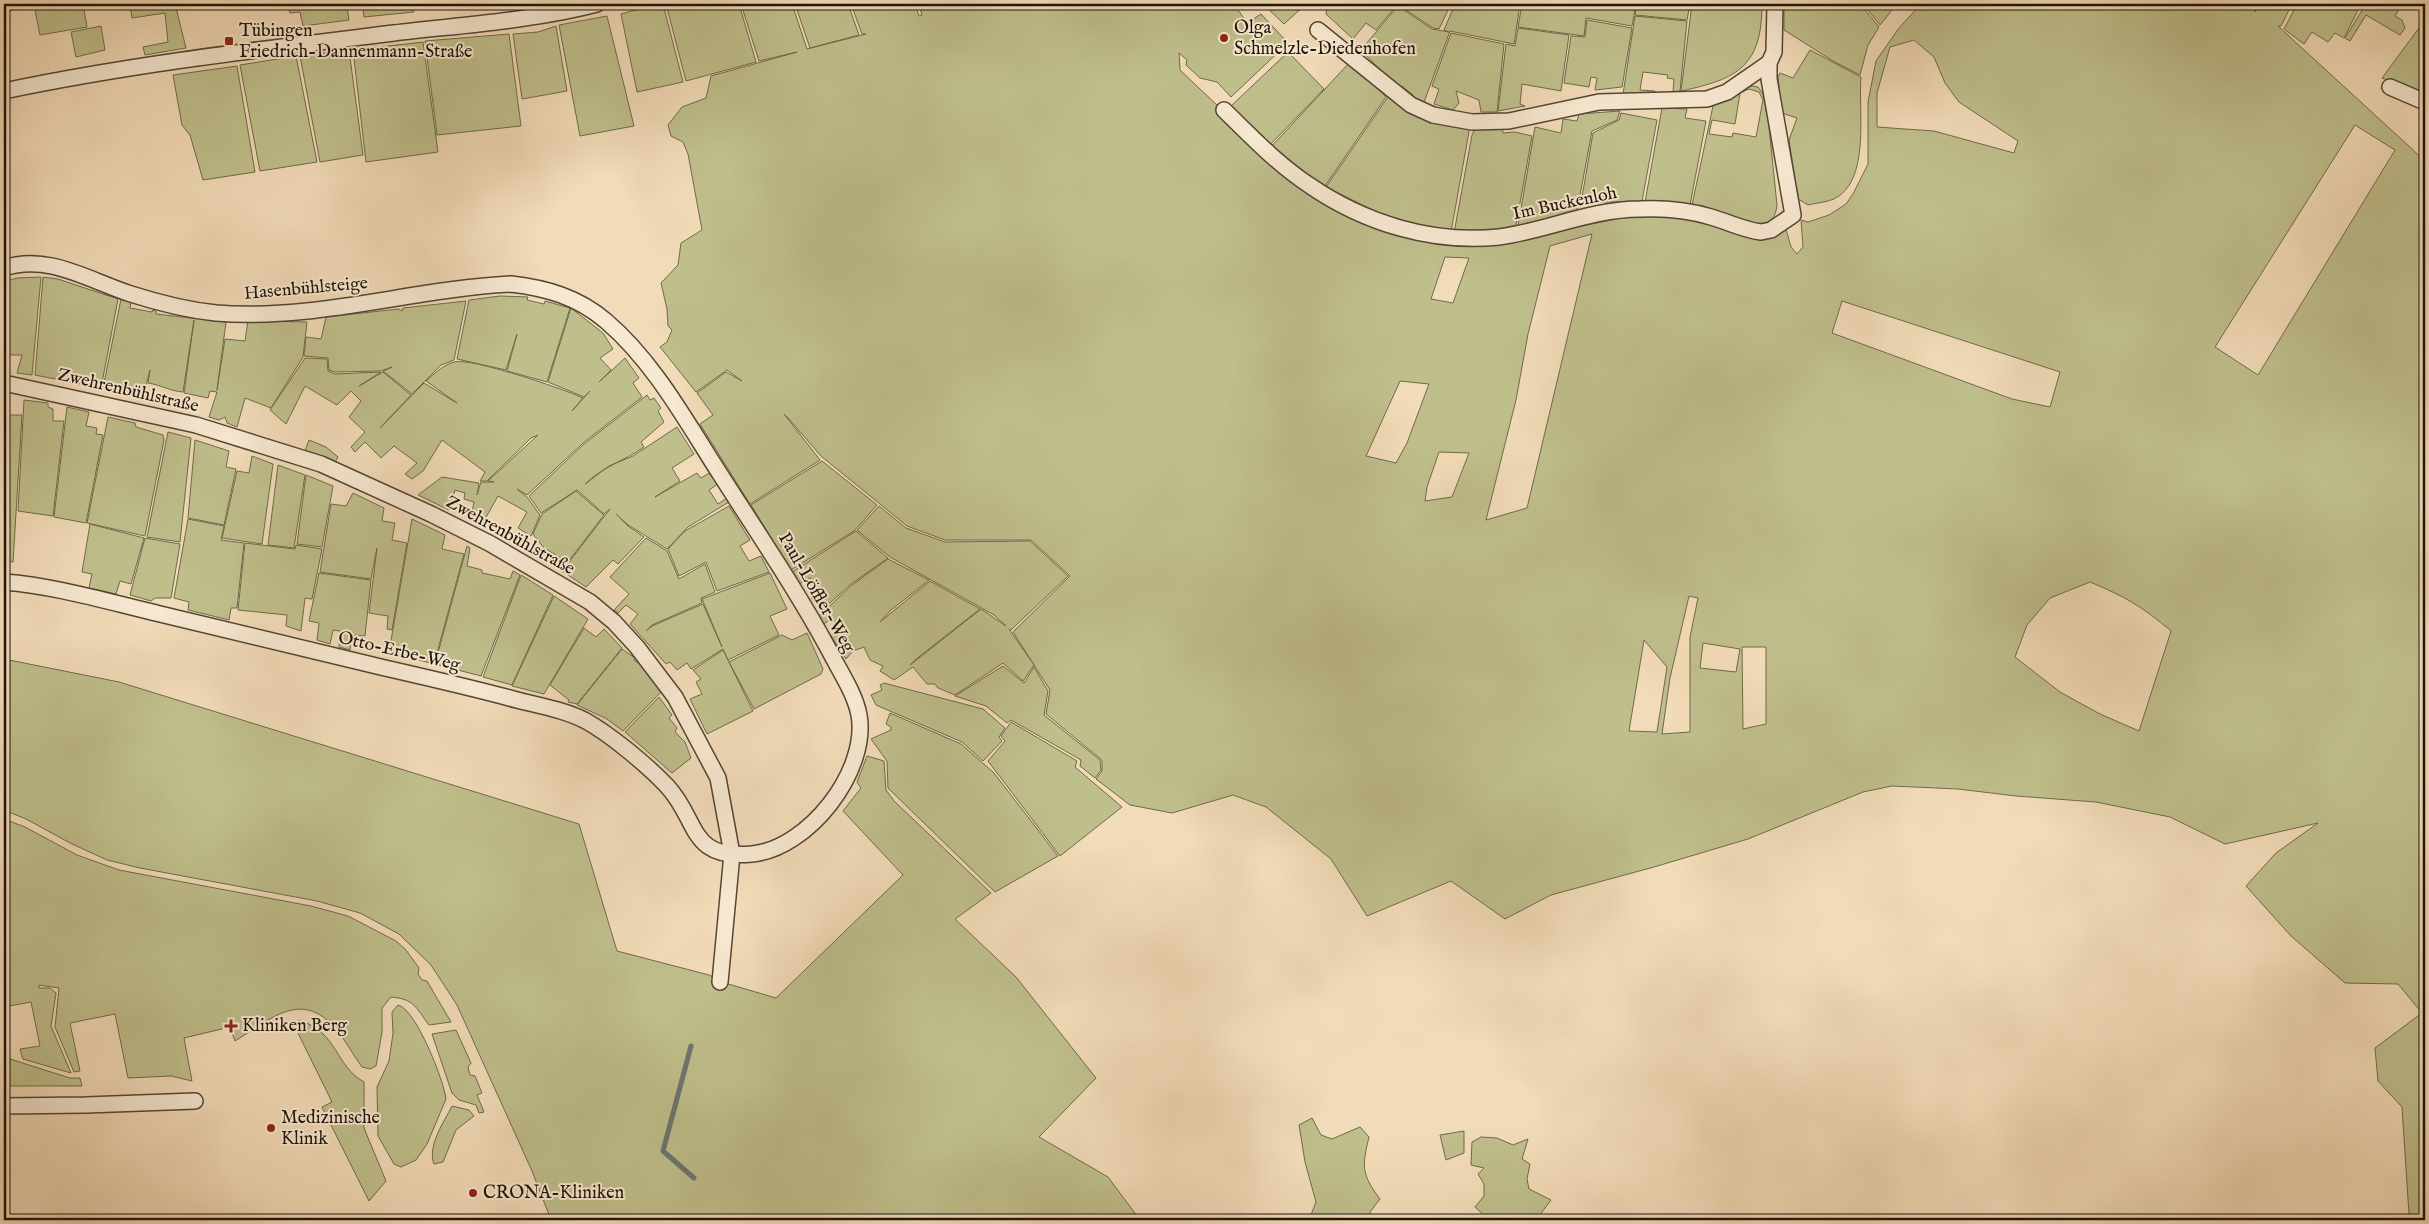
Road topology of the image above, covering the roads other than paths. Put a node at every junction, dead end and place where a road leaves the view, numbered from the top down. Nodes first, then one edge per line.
1 (597, 4) edge
2 (1775, 4) edge
3 (1318, 30) dead end
4 (1769, 64) junction
5 (2390, 87) dead end
6 (4, 92) edge
7 (2425, 102) edge
8 (1224, 110) dead end
9 (4, 268) edge
10 (609, 323) joint
11 (4, 383) edge
12 (4, 582) edge
13 (732, 854) junction
14 (720, 982) dead end
15 (195, 1101) dead end
16 (4, 1106) edge

1 - 6 street
2 - 4 street, Im Buckenloh
3 - 4 street
4 - 8 street, Im Buckenloh
5 - 7 street
9 - 10 street, Hasenbühlsteige
10 - 13 street, Paul-Löffler-Weg
11 - 13 street, Zwehrenbühlstraße
12 - 13 street, Otto-Erbe-Weg
13 - 14 street, Zwehrenbühlstraße
15 - 16 street

